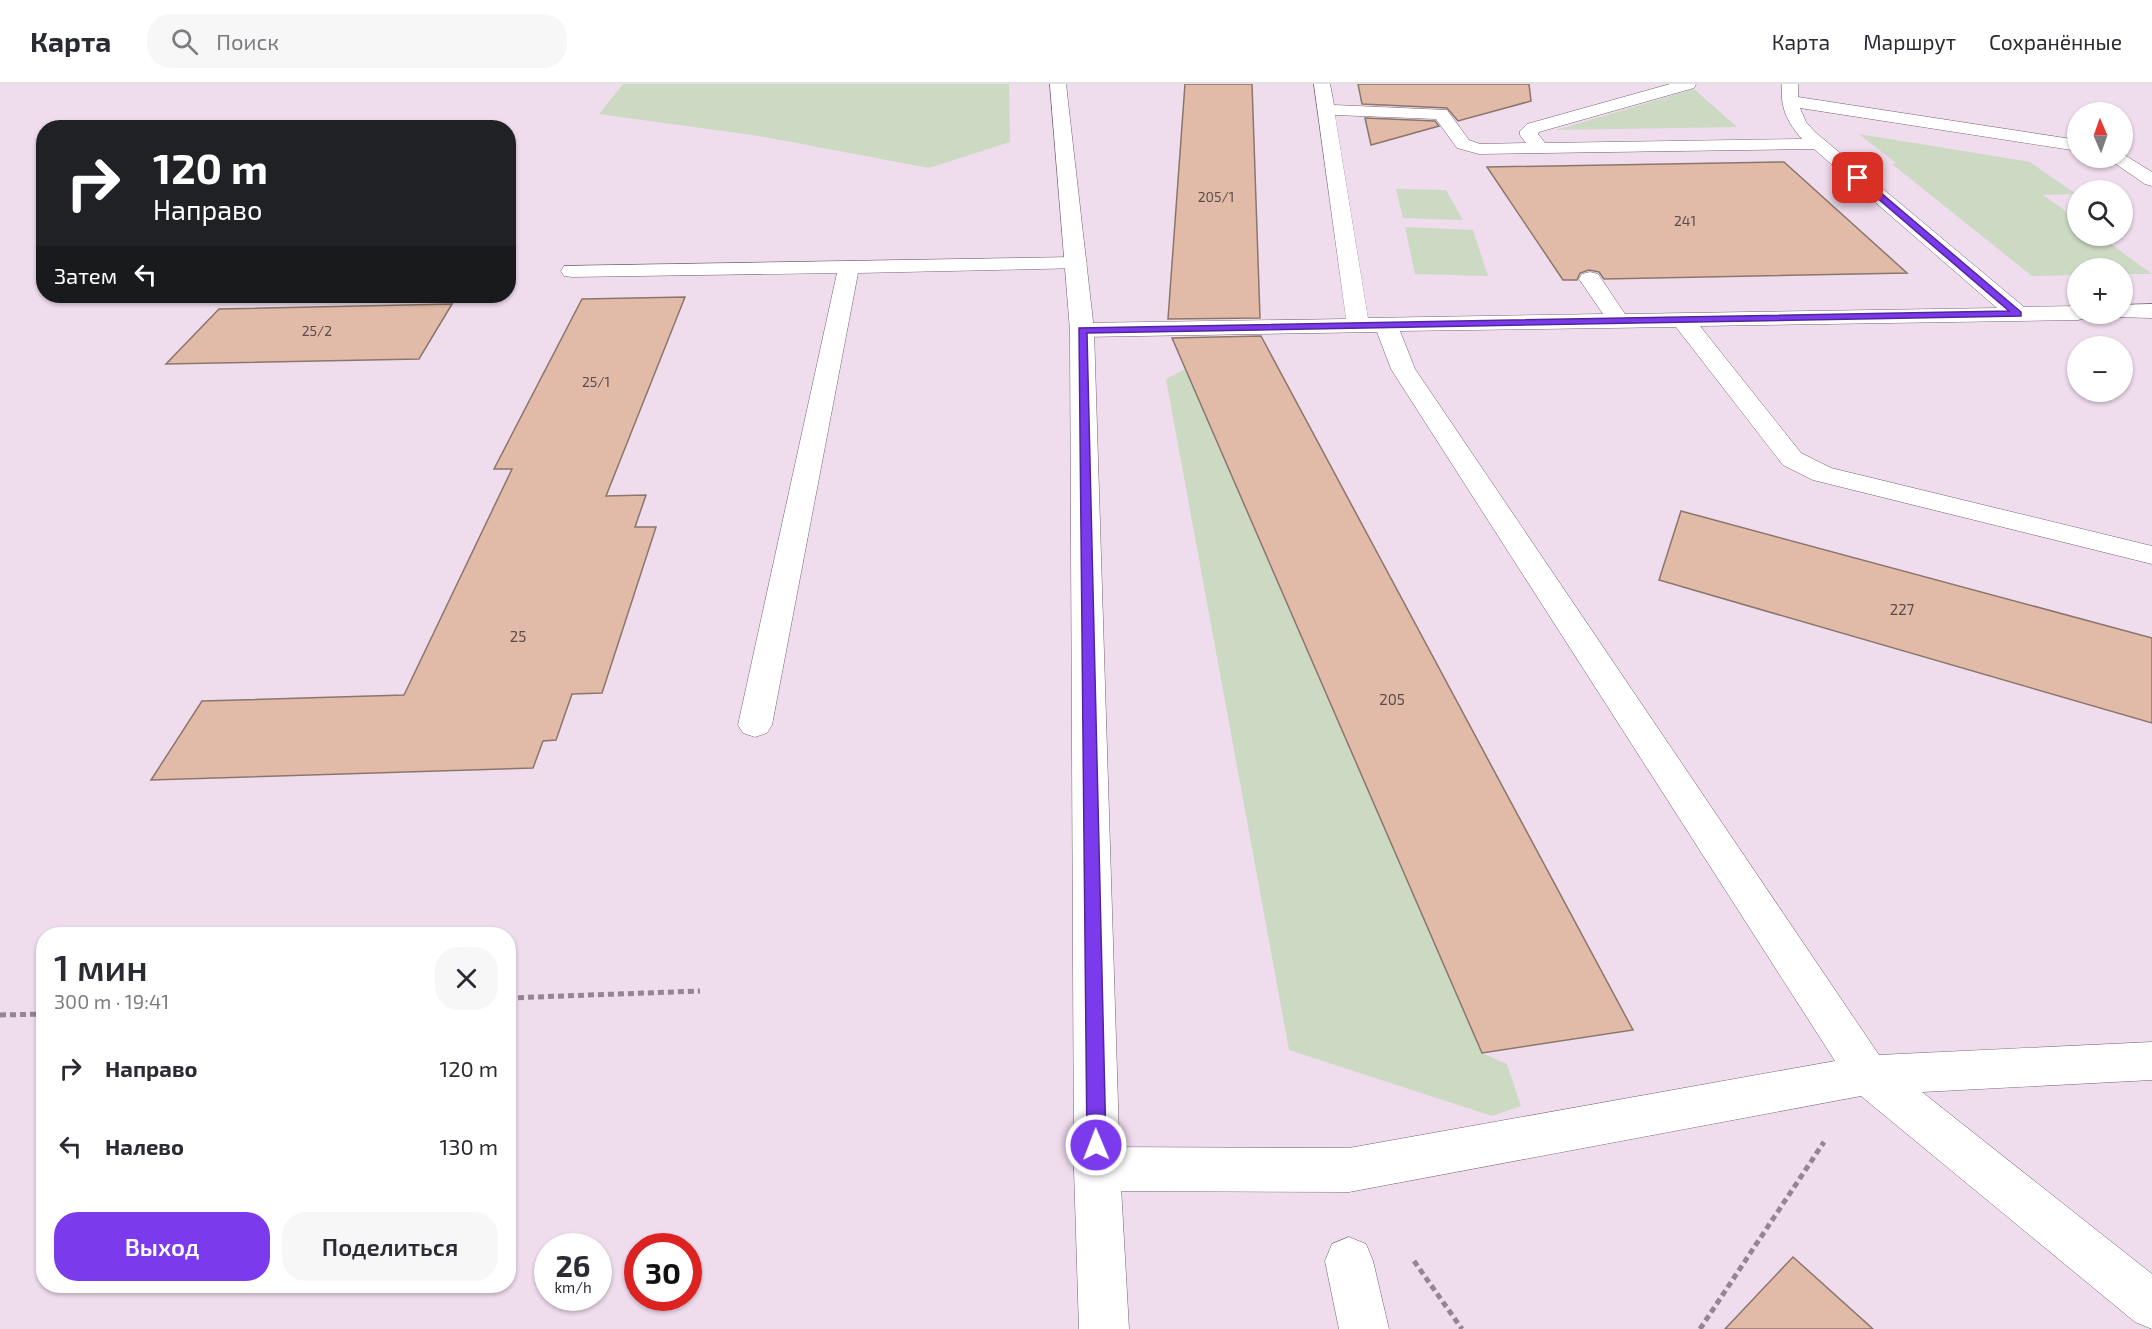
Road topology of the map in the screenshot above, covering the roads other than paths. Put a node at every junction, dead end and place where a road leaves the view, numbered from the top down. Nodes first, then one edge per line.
1 (1058, 84) edge
2 (1322, 84) edge
3 (1688, 84) edge
4 (1789, 92) edge
5 (1326, 110) junction
6 (1818, 144) junction
7 (2067, 144) edge
8 (1540, 148) junction
9 (2132, 168) edge
10 (2152, 180) edge
11 (1076, 263) junction
12 (849, 266) junction
13 (572, 271) dead end
14 (1590, 279) dead end
15 (2133, 312) edge
16 (2152, 312) edge
17 (2067, 313) edge
18 (2018, 314) junction
19 (1683, 320) junction
20 (1619, 321) junction
21 (1372, 325) junction
22 (1082, 330) junction
23 (2152, 555) edge
24 (755, 725) dead end
25 (2152, 1061) edge
26 (1868, 1076) junction
27 (1097, 1169) junction
28 (1349, 1261) dead end
29 (2152, 1305) edge
30 (1104, 1329) edge
31 (1364, 1329) edge

1 - 11 street
2 - 5 street
3 - 8 street
4 - 6 street
4 - 7 street
5 - 8 street
5 - 21 street
6 - 8 street
6 - 18 street
9 - 10 street
11 - 12 street
11 - 22 street
12 - 13 street
12 - 24 street
14 - 20 street
15 - 16 street
17 - 18 street
18 - 19 street
19 - 20 street
19 - 23 street
20 - 21 street
21 - 22 street
21 - 26 street
22 - 27 street
25 - 26 street
26 - 27 street
26 - 29 street
27 - 30 street
28 - 31 street

